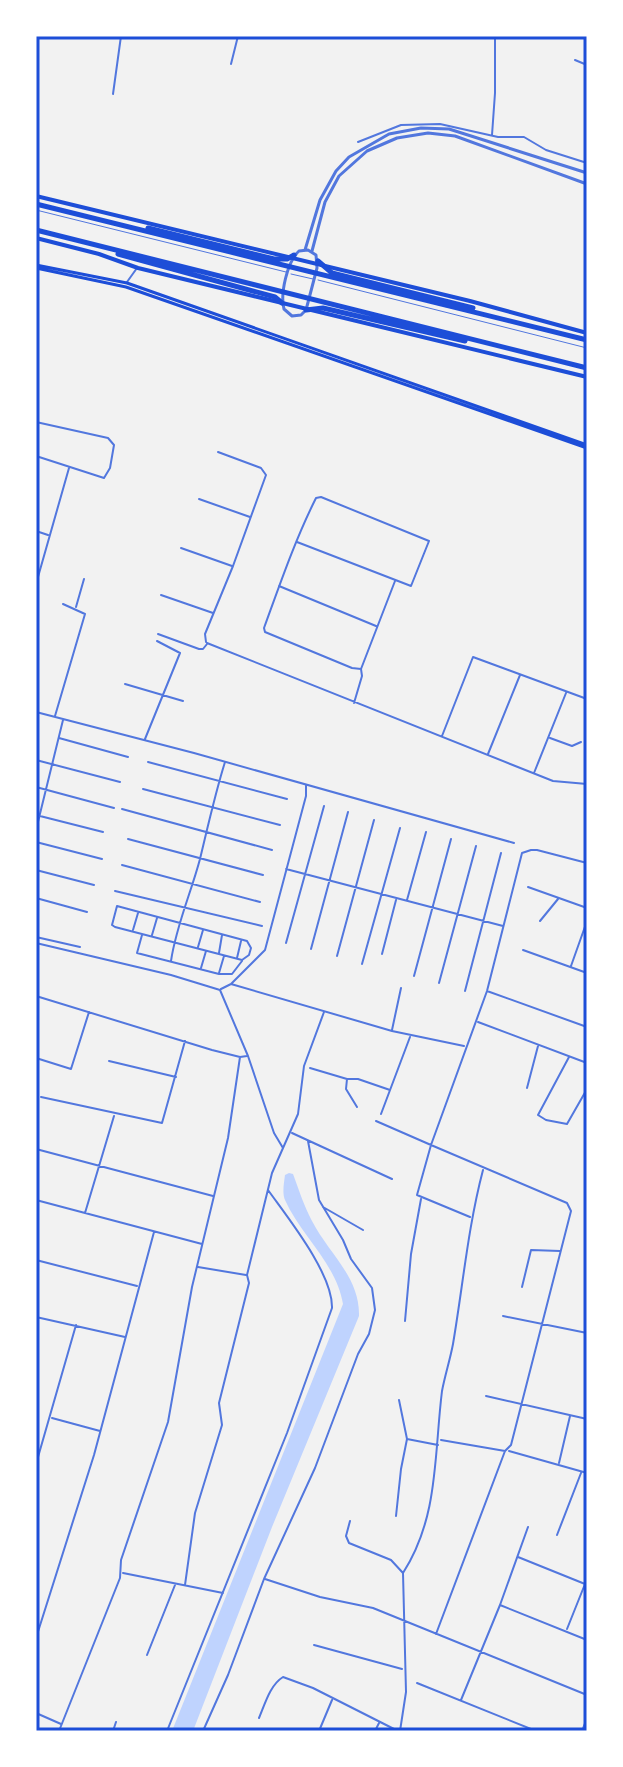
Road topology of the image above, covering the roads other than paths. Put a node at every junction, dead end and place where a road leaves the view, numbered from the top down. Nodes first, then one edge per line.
1 (121, 36) edge
2 (238, 36) edge
3 (495, 36) edge
4 (575, 60) dead end
5 (231, 64) dead end
6 (587, 65) edge
7 (113, 94) dead end
8 (492, 135) junction
9 (358, 142) dead end
10 (587, 163) edge
11 (587, 173) edge
12 (587, 184) edge
13 (36, 196) edge
14 (36, 204) edge
15 (36, 210) edge
16 (65, 212) junction
17 (36, 230) edge
18 (36, 238) edge
19 (68, 238) junction
20 (305, 250) junction
21 (312, 251) junction
22 (294, 255) junction
23 (318, 261) junction
24 (36, 267) edge
25 (138, 268) junction
26 (126, 285) junction
27 (282, 303) junction
28 (306, 310) junction
29 (520, 323) junction
30 (587, 333) edge
31 (587, 340) edge
32 (506, 348) junction
33 (587, 348) edge
34 (587, 367) edge
35 (587, 377) edge
36 (36, 422) edge
37 (587, 446) edge
38 (218, 452) dead end
39 (36, 456) edge
40 (70, 467) junction
41 (199, 499) dead end
42 (251, 518) junction
43 (36, 531) edge
44 (49, 535) junction
45 (297, 542) junction
46 (181, 548) dead end
47 (233, 566) junction
48 (84, 579) dead end
49 (395, 580) junction
50 (36, 584) edge
51 (279, 586) junction
52 (161, 595) dead end
53 (63, 604) dead end
54 (75, 608) junction
55 (214, 614) junction
56 (377, 627) junction
57 (158, 634) dead end
58 (157, 641) dead end
59 (207, 643) junction
60 (361, 669) junction
61 (520, 673) junction
62 (125, 684) dead end
63 (567, 691) junction
64 (162, 694) junction
65 (587, 699) edge
66 (183, 701) dead end
67 (353, 703) junction
68 (36, 712) edge
69 (54, 717) junction
70 (63, 720) junction
71 (442, 737) junction
72 (549, 737) junction
73 (58, 738) junction
74 (144, 740) junction
75 (581, 742) dead end
76 (487, 755) junction
77 (128, 757) dead end
78 (36, 760) edge
79 (148, 762) dead end
80 (225, 762) junction
81 (54, 765) junction
82 (534, 774) junction
83 (220, 781) junction
84 (120, 782) dead end
85 (306, 784) junction
86 (587, 784) edge
87 (36, 787) edge
88 (143, 789) dead end
89 (48, 791) junction
90 (287, 799) dead end
91 (324, 806) dead end
92 (211, 807) junction
93 (114, 808) dead end
94 (122, 809) dead end
95 (348, 812) dead end
96 (36, 815) edge
97 (41, 816) junction
98 (374, 820) dead end
99 (280, 825) dead end
100 (400, 828) dead end
101 (36, 830) edge
102 (103, 832) dead end
103 (206, 832) junction
104 (426, 832) dead end
105 (128, 839) dead end
106 (451, 839) dead end
107 (36, 842) edge
108 (514, 843) dead end
109 (476, 846) dead end
110 (272, 850) dead end
111 (501, 853) dead end
112 (200, 857) junction
113 (102, 859) dead end
114 (587, 863) edge
115 (122, 865) dead end
116 (286, 869) junction
117 (36, 870) edge
118 (263, 875) dead end
119 (304, 875) junction
120 (329, 882) junction
121 (192, 884) junction
122 (94, 885) dead end
123 (528, 887) dead end
124 (355, 888) junction
125 (115, 891) dead end
126 (380, 895) junction
127 (36, 898) edge
128 (559, 898) junction
129 (397, 899) junction
130 (260, 902) dead end
131 (406, 902) junction
132 (184, 908) junction
133 (433, 908) junction
134 (587, 908) edge
135 (87, 912) dead end
136 (138, 912) junction
137 (459, 915) junction
138 (157, 917) junction
139 (483, 921) junction
140 (540, 921) dead end
141 (587, 921) edge
142 (180, 923) junction
143 (262, 926) dead end
144 (504, 927) junction
145 (203, 929) junction
146 (133, 931) junction
147 (222, 934) junction
148 (142, 935) junction
149 (36, 937) edge
150 (152, 937) junction
151 (581, 938) junction
152 (242, 940) junction
153 (587, 940) edge
154 (36, 943) edge
155 (173, 943) junction
156 (286, 943) dead end
157 (80, 947) dead end
158 (197, 949) junction
159 (311, 949) dead end
160 (207, 950) junction
161 (523, 950) dead end
162 (219, 953) junction
163 (382, 954) dead end
164 (224, 955) junction
165 (337, 956) dead end
166 (237, 959) junction
167 (242, 960) junction
168 (171, 961) junction
169 (362, 964) dead end
170 (571, 967) junction
171 (201, 969) junction
172 (587, 973) edge
173 (219, 974) junction
174 (414, 976) dead end
175 (439, 983) dead end
176 (231, 984) junction
177 (401, 988) dead end
178 (220, 990) junction
179 (465, 991) dead end
180 (487, 991) junction
181 (36, 996) edge
182 (90, 1011) junction
183 (324, 1012) junction
184 (476, 1022) junction
185 (587, 1027) edge
186 (392, 1031) junction
187 (411, 1035) junction
188 (185, 1041) junction
189 (538, 1045) junction
190 (465, 1047) junction
191 (248, 1056) junction
192 (240, 1057) junction
193 (569, 1057) junction
194 (36, 1058) edge
195 (109, 1061) dead end
196 (587, 1063) edge
197 (310, 1068) dead end
198 (177, 1077) junction
199 (347, 1079) junction
200 (527, 1088) dead end
201 (587, 1089) edge
202 (391, 1090) junction
203 (41, 1097) dead end
204 (357, 1107) dead end
205 (114, 1114) junction
206 (381, 1114) dead end
207 (376, 1121) dead end
208 (291, 1132) junction
209 (308, 1141) junction
210 (431, 1145) junction
211 (36, 1149) edge
212 (284, 1149) junction
213 (98, 1166) junction
214 (483, 1169) junction
215 (392, 1179) dead end
216 (268, 1189) junction
217 (214, 1196) junction
218 (421, 1198) junction
219 (36, 1200) edge
220 (322, 1206) junction
221 (85, 1215) junction
222 (471, 1218) junction
223 (363, 1230) dead end
224 (154, 1232) junction
225 (203, 1245) junction
226 (561, 1251) junction
227 (36, 1260) edge
228 (198, 1267) junction
229 (247, 1275) junction
230 (139, 1286) junction
231 (522, 1287) dead end
232 (503, 1316) dead end
233 (37, 1317) edge
234 (405, 1321) dead end
235 (544, 1323) junction
236 (36, 1324) edge
237 (76, 1325) junction
238 (587, 1333) edge
239 (127, 1338) junction
240 (486, 1396) dead end
241 (399, 1400) dead end
242 (522, 1404) junction
243 (570, 1415) junction
244 (51, 1418) junction
245 (587, 1419) edge
246 (101, 1431) junction
247 (407, 1439) junction
248 (439, 1440) junction
249 (439, 1446) junction
250 (507, 1451) junction
251 (559, 1463) junction
252 (36, 1464) edge
253 (581, 1471) junction
254 (587, 1473) edge
255 (396, 1516) dead end
256 (350, 1521) dead end
257 (528, 1527) dead end
258 (557, 1535) dead end
259 (517, 1557) junction
260 (122, 1573) junction
261 (403, 1573) junction
262 (264, 1579) junction
263 (175, 1584) junction
264 (586, 1584) edge
265 (185, 1585) junction
266 (224, 1593) junction
267 (500, 1605) junction
268 (404, 1621) junction
269 (567, 1631) junction
270 (436, 1634) junction
271 (36, 1638) edge
272 (587, 1640) edge
273 (314, 1645) dead end
274 (480, 1652) junction
275 (147, 1655) dead end
276 (403, 1669) junction
277 (417, 1683) dead end
278 (587, 1695) edge
279 (333, 1699) junction
280 (461, 1700) junction
281 (36, 1713) edge
282 (259, 1718) dead end
283 (587, 1718) edge
284 (116, 1722) dead end
285 (379, 1722) junction
286 (62, 1724) junction
287 (59, 1731) edge
288 (113, 1731) edge
289 (167, 1731) edge
290 (203, 1731) edge
291 (319, 1731) edge
292 (375, 1731) edge
293 (399, 1731) edge
294 (536, 1731) edge
295 (582, 1731) edge

1 - 7 street
2 - 5 street
3 - 8 street
4 - 6 street
8 - 9 street
8 - 10 street
11 - 20 street
12 - 21 street
13 - 30 main road
14 - 16 highway
15 - 33 lane
16 - 22 highway
16 - 29 highway
17 - 19 highway
17 - 34 lane
18 - 25 main road
19 - 27 highway
19 - 32 highway
20 - 21 street
20 - 22 street
21 - 23 street
22 - 27 street
23 - 28 street
23 - 29 highway
24 - 26 main road
25 - 26 street
25 - 35 main road
26 - 37 main road
27 - 28 street
28 - 32 highway
29 - 31 highway
32 - 34 highway
36 - 40 street
38 - 42 street
39 - 40 street
40 - 44 street
41 - 42 street
42 - 47 street
43 - 44 street
44 - 50 street
45 - 49 street
45 - 49 street
45 - 51 street
46 - 47 street
47 - 55 street
48 - 54 street
49 - 56 street
51 - 56 street
51 - 60 street
52 - 55 street
53 - 54 street
54 - 69 street
55 - 59 street
56 - 60 street
57 - 59 street
58 - 64 street
59 - 67 street
60 - 67 street
61 - 63 street
61 - 71 street
61 - 76 street
62 - 64 street
63 - 65 street
63 - 72 street
64 - 66 street
64 - 74 street
67 - 71 street
68 - 69 street
69 - 70 street
70 - 73 street
70 - 74 street
71 - 76 street
72 - 75 street
72 - 82 street
73 - 77 street
73 - 81 street
74 - 80 street
76 - 82 street
78 - 81 street
79 - 83 street
80 - 83 street
80 - 85 street
81 - 84 street
81 - 89 street
82 - 86 street
83 - 90 street
83 - 92 street
85 - 108 street
85 - 116 street
87 - 89 street
88 - 92 street
89 - 93 street
89 - 97 street
91 - 119 street
92 - 99 street
92 - 103 street
94 - 103 street
95 - 120 street
96 - 97 street
97 - 101 street
97 - 102 street
98 - 124 street
100 - 126 street
103 - 110 street
103 - 112 street
104 - 131 street
105 - 112 street
106 - 133 street
107 - 113 street
109 - 137 street
111 - 139 street
112 - 118 street
112 - 121 street
114 - 144 street
115 - 121 street
116 - 119 street
116 - 176 street
117 - 122 street
119 - 120 street
119 - 156 street
120 - 124 street
120 - 159 street
121 - 130 street
121 - 132 street
123 - 128 street
124 - 126 street
124 - 165 street
125 - 132 street
126 - 129 street
126 - 169 street
127 - 135 street
128 - 134 street
128 - 140 street
129 - 131 street
129 - 163 street
131 - 133 street
132 - 142 street
132 - 143 street
133 - 137 street
133 - 174 street
136 - 138 street
136 - 146 street
136 - 146 street
137 - 139 street
137 - 175 street
138 - 142 street
138 - 150 street
139 - 144 street
139 - 179 street
141 - 151 street
142 - 145 street
142 - 155 street
144 - 180 street
145 - 147 street
145 - 158 street
146 - 148 street
147 - 152 street
147 - 162 street
148 - 150 street
148 - 168 street
149 - 157 street
150 - 155 street
151 - 153 street
151 - 170 street
152 - 166 street
152 - 167 street
154 - 178 street
155 - 158 street
155 - 168 street
158 - 160 street
160 - 162 street
160 - 171 street
161 - 170 street
162 - 164 street
164 - 166 street
164 - 173 street
166 - 167 street
167 - 173 street
168 - 171 street
170 - 172 street
171 - 173 street
176 - 178 street
176 - 183 street
177 - 186 street
178 - 191 street
180 - 184 street
180 - 185 street
181 - 182 street
182 - 188 street
182 - 194 street
183 - 186 street
183 - 208 street
184 - 189 street
184 - 190 street
186 - 187 street
187 - 190 street
187 - 202 street
188 - 192 street
188 - 198 street
189 - 193 street
189 - 200 street
190 - 210 street
191 - 192 street
191 - 212 street
192 - 217 street
193 - 196 street
193 - 201 street
195 - 198 street
197 - 199 street
198 - 205 street
199 - 202 street
199 - 204 street
202 - 206 street
203 - 205 street
205 - 213 street
207 - 210 street
208 - 209 street
208 - 212 street
209 - 215 street
209 - 220 street
210 - 214 street
210 - 218 street
211 - 213 street
212 - 216 street
213 - 217 street
213 - 221 street
214 - 222 street
214 - 226 street
216 - 229 street
216 - 266 street
217 - 225 street
218 - 222 street
218 - 234 street
219 - 221 street
220 - 223 street
220 - 262 street
221 - 224 street
222 - 248 street
224 - 225 street
224 - 230 street
225 - 228 street
226 - 231 street
226 - 235 street
227 - 230 street
228 - 229 street
228 - 260 street
229 - 265 street
230 - 239 street
232 - 235 street
233 - 236 street
233 - 237 street
235 - 238 street
235 - 242 street
237 - 239 street
237 - 244 street
239 - 246 street
240 - 242 street
241 - 247 street
242 - 243 street
242 - 250 street
243 - 245 street
243 - 251 street
244 - 246 street
244 - 252 street
246 - 271 street
247 - 249 street
247 - 255 street
248 - 249 street
248 - 250 street
249 - 261 street
250 - 251 street
250 - 270 street
251 - 253 street
253 - 254 street
253 - 258 street
256 - 261 street
257 - 259 street
259 - 264 street
259 - 267 street
260 - 263 street
260 - 286 street
261 - 268 street
262 - 268 street
262 - 290 street
263 - 265 street
263 - 275 street
264 - 269 street
265 - 266 street
266 - 289 street
267 - 269 street
267 - 274 street
268 - 270 street
268 - 276 street
269 - 272 street
270 - 274 street
273 - 276 street
274 - 278 street
274 - 280 street
276 - 293 street
277 - 280 street
279 - 282 street
279 - 285 street
279 - 291 street
280 - 294 street
281 - 286 street
283 - 295 street
284 - 288 street
285 - 292 street
285 - 293 street
286 - 287 street

